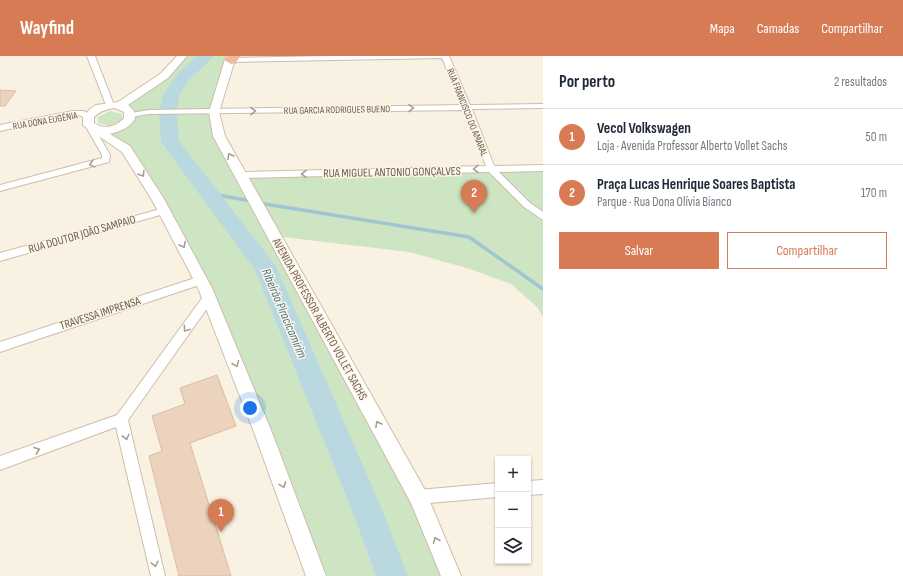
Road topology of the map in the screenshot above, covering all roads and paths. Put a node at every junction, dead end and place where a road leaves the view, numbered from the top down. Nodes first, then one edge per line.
1 (91, 56) edge
2 (182, 56) edge
3 (444, 56) edge
4 (232, 57) edge
5 (115, 105) junction
6 (467, 106) junction
7 (543, 106) edge
8 (214, 112) junction
9 (130, 115) junction
10 (91, 124) junction
11 (0, 128) edge
12 (543, 168) edge
13 (492, 169) junction
14 (241, 175) junction
15 (0, 188) edge
16 (164, 211) junction
17 (543, 217) edge
18 (0, 257) edge
19 (201, 280) junction
20 (209, 297) junction
21 (0, 347) edge
22 (121, 419) junction
23 (0, 463) edge
24 (543, 487) edge
25 (531, 488) edge
26 (495, 490) edge
27 (418, 497) junction
28 (158, 576) edge
29 (316, 576) edge
30 (451, 576) edge

1 - 5 street
2 - 5 main road
3 - 4 street
3 - 6 street, RUA FRANCISCO DO AMARAL
4 - 8 main road, AVENIDA PROFESSOR ALBERTO VOLLET SACHS
5 - 9 main road
5 - 10 main road
6 - 7 street, RUA GARCIA RODRIGUES BUENO
8 -> 6 street, RUA GARCIA RODRIGUES BUENO
6 - 13 street, RUA FRANCISCO DO AMARAL
8 - 9 street, RUA GARCIA RODRIGUES BUENO
14 -> 8 main road, AVENIDA PROFESSOR ALBERTO VOLLET SACHS
9 - 10 main road
10 - 11 street, RUA DONA EUGÊNIA
10 -> 15 street
10 -> 16 main road
12 - 13 street, RUA MIGUEL ANTONIO GONÇALVES
13 -> 14 street, RUA MIGUEL ANTONIO GONÇALVES
13 - 17 street
27 -> 14 main road, AVENIDA PROFESSOR ALBERTO VOLLET SACHS
16 - 18 street, RUA DOUTOR JOÃO SAMPAIO
16 -> 19 main road
19 - 20 main road
19 - 21 street, TRAVESSA IMPRENSA
20 -> 22 street
20 -> 29 main road
23 -> 22 street
22 -> 28 street
24 - 25 street
26 - 27 street
30 -> 27 main road, AVENIDA PROFESSOR ALBERTO VOLLET SACHS

